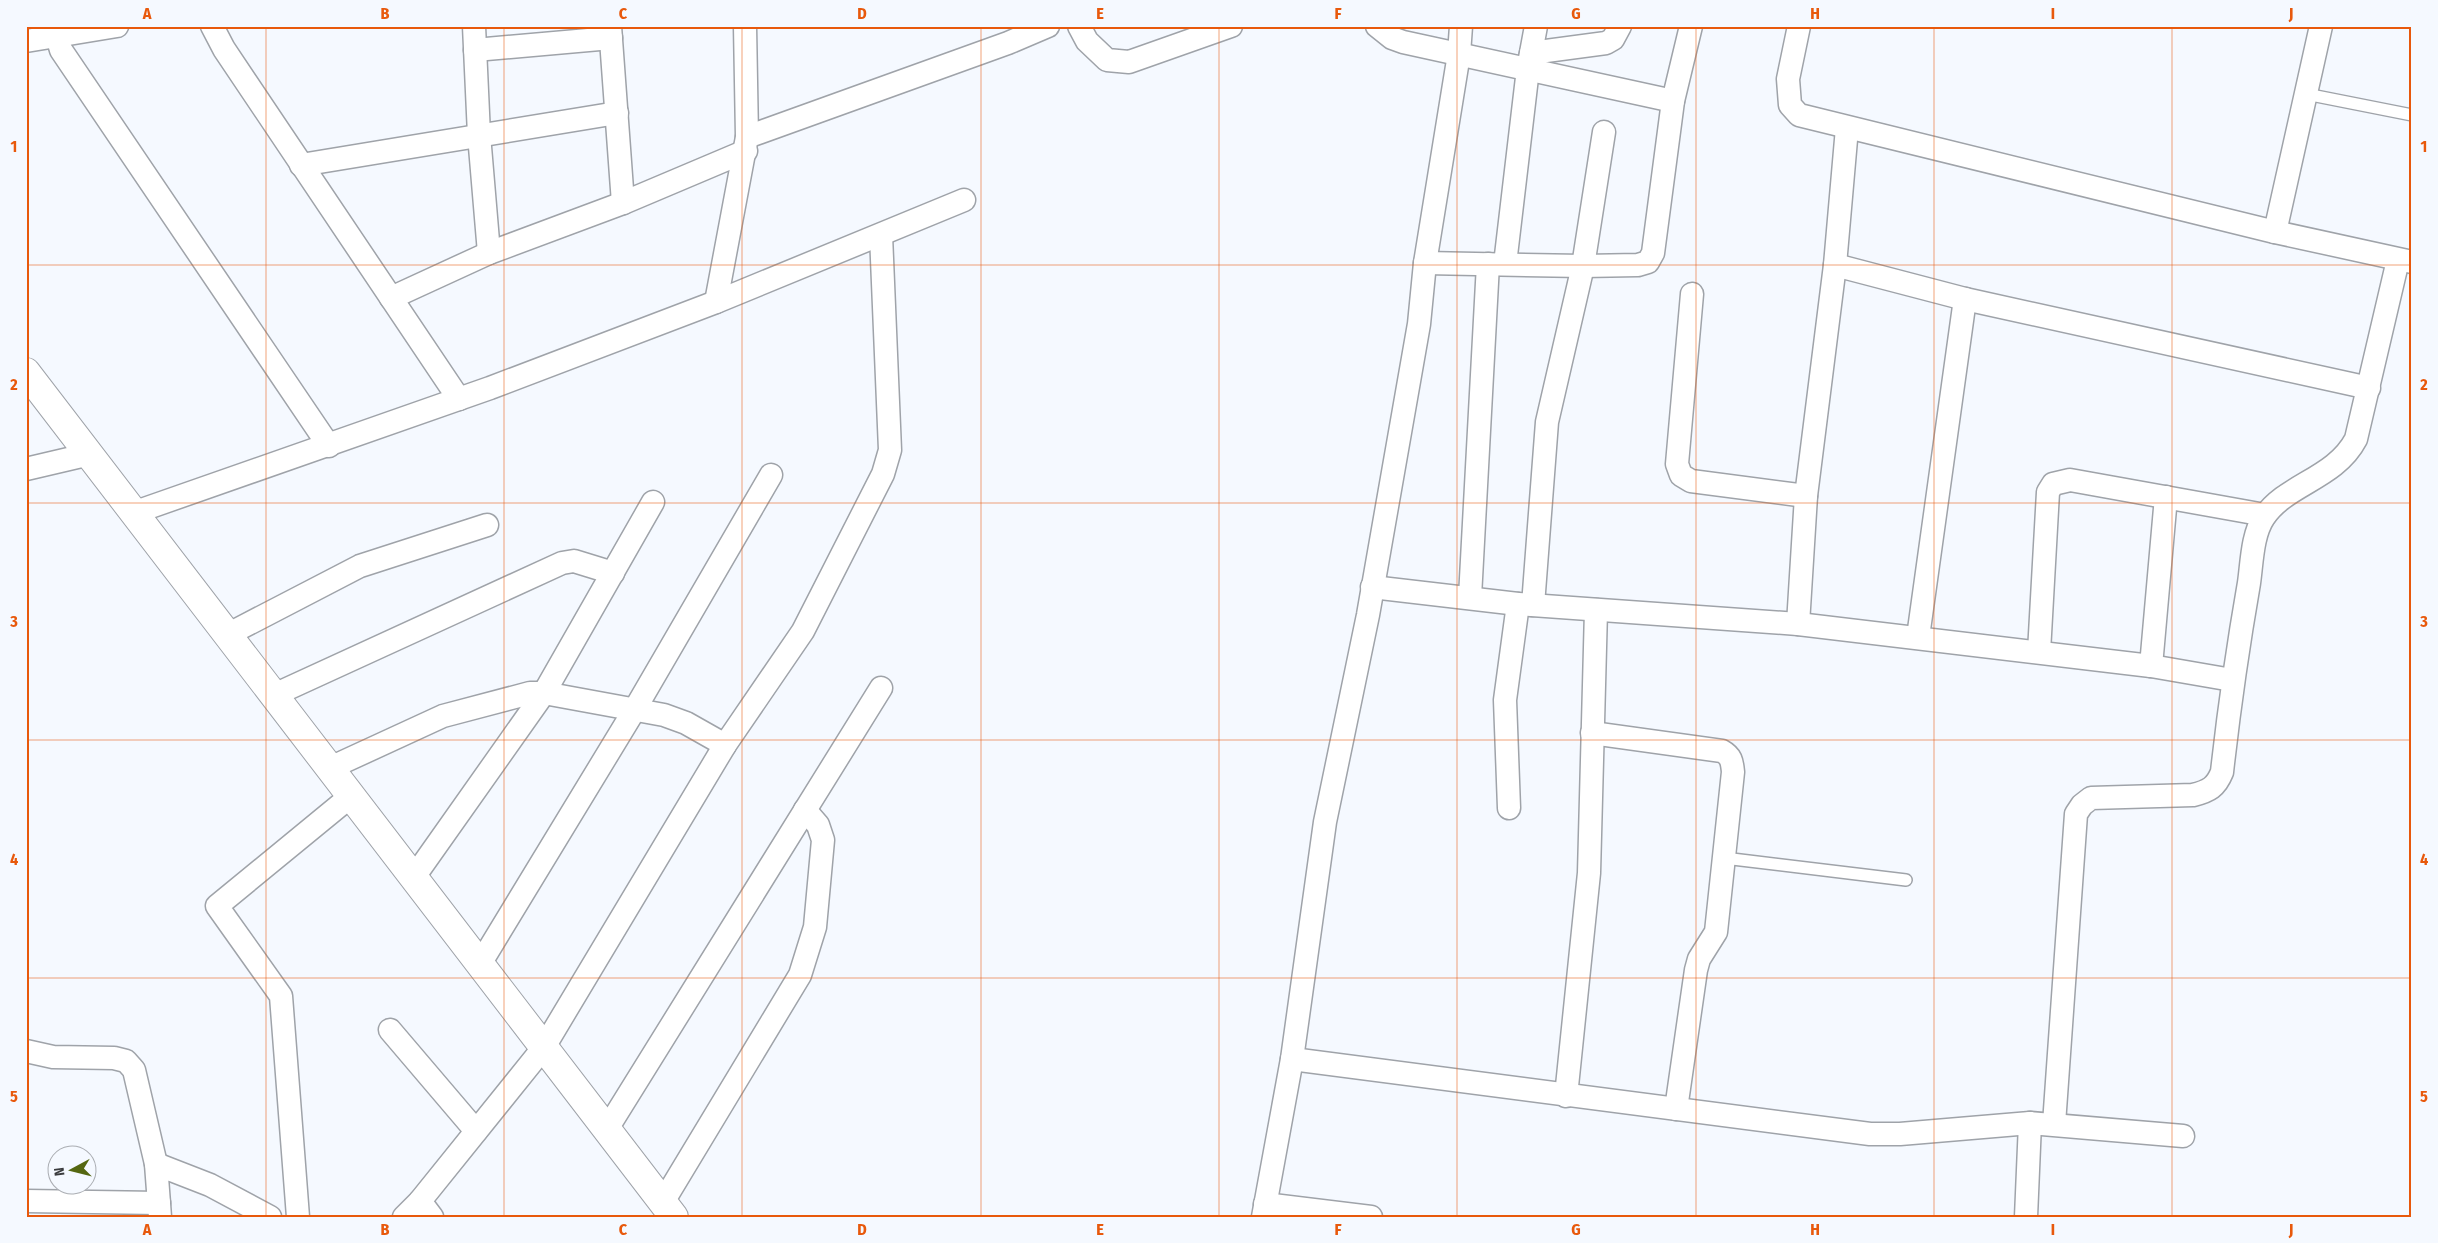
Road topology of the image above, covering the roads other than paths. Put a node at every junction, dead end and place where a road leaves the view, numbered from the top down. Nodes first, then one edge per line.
1 (117, 26) edge
2 (212, 26) edge
3 (474, 26) edge
4 (745, 26) edge
5 (1048, 26) edge
6 (1079, 26) edge
7 (1231, 26) edge
8 (1377, 26) edge
9 (1461, 26) edge
10 (1536, 26) edge
11 (1620, 26) edge
12 (1690, 26) edge
13 (1799, 26) edge
14 (2321, 26) edge
15 (55, 31) edge
16 (611, 32) edge
17 (26, 41) edge
18 (476, 50) junction
19 (1459, 54) junction
20 (1529, 61) junction
21 (2306, 94) junction
22 (1673, 101) junction
23 (617, 113) junction
24 (2412, 115) edge
25 (1847, 128) junction
26 (1604, 132) dead end
27 (479, 136) junction
28 (746, 144) junction
29 (300, 164) junction
30 (964, 200) dead end
31 (623, 203) junction
32 (2275, 232) junction
33 (881, 234) junction
34 (489, 253) junction
35 (2405, 261) edge
36 (1425, 263) junction
37 (1496, 264) junction
38 (1835, 265) junction
39 (1583, 266) junction
40 (1692, 294) dead end
41 (391, 298) junction
42 (1965, 299) junction
43 (716, 302) junction
44 (26, 372) edge
45 (2369, 388) junction
46 (459, 400) junction
47 (329, 446) junction
48 (90, 454) junction
49 (26, 469) edge
50 (770, 475) dead end
51 (1806, 496) junction
52 (2166, 497) junction
53 (653, 502) dead end
54 (133, 513) junction
55 (2265, 515) junction
56 (487, 525) dead end
57 (613, 574) junction
58 (1372, 587) junction
59 (1470, 597) junction
60 (1526, 605) junction
61 (1596, 610) junction
62 (1798, 624) junction
63 (228, 635) junction
64 (1918, 637) junction
65 (2039, 652) junction
66 (2150, 666) junction
67 (2232, 680) junction
68 (881, 688) dead end
69 (544, 693) junction
70 (274, 695) junction
71 (634, 709) junction
72 (1592, 733) junction
73 (725, 745) junction
74 (330, 768) junction
75 (351, 796) junction
76 (1509, 808) dead end
77 (805, 810) junction
78 (1724, 858) junction
79 (414, 877) junction
80 (1906, 880) dead end
81 (480, 964) junction
82 (390, 1030) dead end
83 (544, 1047) junction
84 (26, 1051) edge
85 (1292, 1059) junction
86 (1566, 1096) junction
87 (1676, 1109) junction
88 (2030, 1123) junction
89 (2054, 1124) junction
90 (607, 1129) junction
91 (476, 1131) junction
92 (2182, 1136) dead end
93 (156, 1164) junction
94 (26, 1201) edge
95 (669, 1209) edge
96 (160, 1210) edge
97 (1264, 1210) edge
98 (419, 1211) edge
99 (270, 1217) edge
100 (298, 1217) edge
101 (1371, 1217) edge
102 (2026, 1217) edge

1 - 15 street
2 - 29 street
3 - 18 street
4 - 28 street
5 - 28 street
6 - 7 street
8 - 19 street
9 - 19 street
10 - 20 street
11 - 20 street
12 - 22 street
13 - 25 street
14 - 21 street
15 - 17 street
15 - 47 street
16 - 18 street
16 - 23 street
18 - 27 street
19 - 20 street
19 - 36 street
20 - 22 street
20 - 37 street
21 - 24 lane
21 - 32 street
22 - 39 street
23 - 27 street
23 - 31 street
25 - 32 street
25 - 38 street
26 - 39 street
27 - 29 street
27 - 34 street
28 - 31 street
28 - 43 street
29 - 41 street
30 - 33 street
31 - 34 street
32 - 35 street
33 - 43 street
33 - 73 street
34 - 41 street
35 - 45 street
36 - 37 street
36 - 58 street
37 - 39 street
37 - 59 street
38 - 42 street
38 - 51 street
39 - 60 street
40 - 51 street
41 - 46 street
42 - 45 street
42 - 64 street
43 - 46 street
44 - 48 main road
45 - 55 street
46 - 47 street
47 - 54 street
48 - 49 street
48 - 54 main road
50 - 71 street
51 - 62 street
52 - 55 street
52 - 65 street
52 - 66 street
53 - 57 street
54 - 63 main road
55 - 67 street
56 - 63 street
57 - 69 street
57 - 70 street
58 - 59 street
58 - 85 street
59 - 60 street
60 - 61 street
60 - 76 street
61 - 62 street
61 - 72 street
62 - 64 street
63 - 70 main road
64 - 65 street
65 - 66 street
66 - 67 street
67 - 89 street
68 - 77 street
69 - 71 street
69 - 74 street
69 - 79 street
70 - 74 main road
71 - 73 street
71 - 81 street
72 - 78 street
72 - 86 street
73 - 83 street
74 - 75 main road
75 - 79 main road
75 - 100 street
77 - 90 street
77 - 95 street
78 - 80 lane
78 - 87 street
79 - 81 main road
81 - 83 main road
82 - 91 street
83 - 90 main road
83 - 91 street
84 - 93 street
85 - 86 street
85 - 97 street
86 - 87 street
87 - 88 street
88 - 89 street
88 - 102 street
89 - 92 street
90 - 95 main road
91 - 98 street
93 - 96 street
93 - 99 street
94 - 96 street
97 - 101 street

